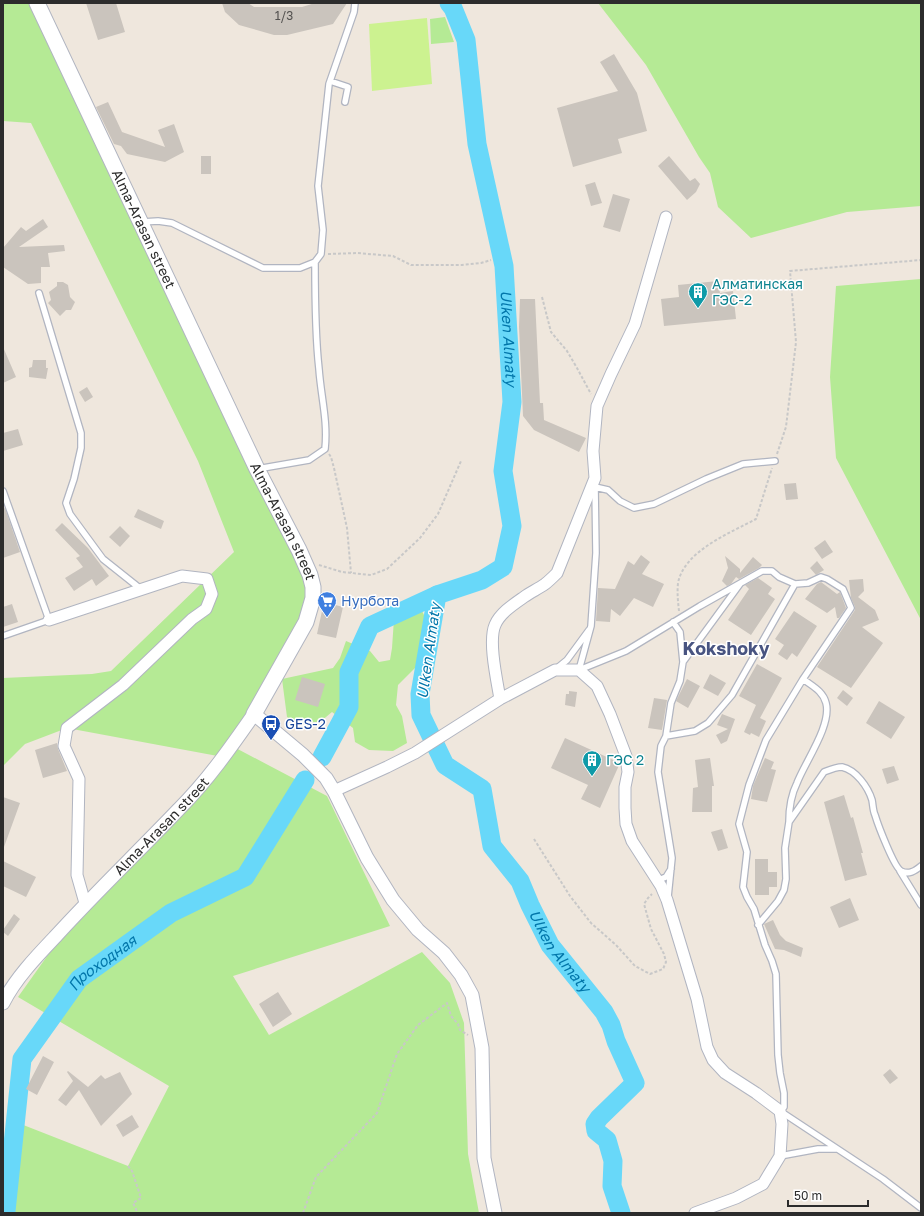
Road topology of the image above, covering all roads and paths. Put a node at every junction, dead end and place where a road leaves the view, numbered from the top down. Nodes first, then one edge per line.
1 (37, 3) edge
2 (355, 3) edge
3 (330, 81) junction
4 (345, 102) dead end
5 (666, 217) dead end
6 (140, 222) junction
7 (321, 254) junction
8 (491, 260) dead end
9 (921, 260) edge
10 (315, 262) junction
11 (790, 271) dead end
12 (39, 293) dead end
13 (542, 297) dead end
14 (597, 406) junction
15 (325, 449) junction
16 (461, 461) dead end
17 (775, 461) dead end
18 (257, 469) junction
19 (595, 483) junction
20 (3, 491) edge
21 (305, 561) junction
22 (351, 573) junction
23 (741, 582) junction
24 (795, 584) junction
25 (142, 590) junction
26 (50, 620) junction
27 (673, 622) junction
28 (591, 626) junction
29 (3, 636) edge
30 (682, 662) junction
31 (555, 670) junction
32 (579, 670) junction
33 (803, 679) junction
34 (500, 699) junction
35 (254, 714) junction
36 (666, 736) junction
37 (334, 790) junction
38 (789, 822) junction
39 (534, 839) dead end
40 (921, 866) edge
41 (671, 868) junction
42 (900, 871) junction
43 (658, 882) junction
44 (668, 900) junction
45 (86, 903) junction
46 (921, 905) edge
47 (758, 925) junction
48 (3, 1003) edge
49 (476, 1019) junction
50 (780, 1111) junction
51 (837, 1149) junction
52 (780, 1156) junction
53 (128, 1166) dead end
54 (921, 1208) edge
55 (137, 1213) edge
56 (303, 1213) edge
57 (495, 1213) edge
58 (694, 1213) edge

1 - 6 main road, Alma-Arasan street
2 - 3 lane
3 - 4 lane
3 - 7 lane
5 - 14 street
6 - 10 lane
6 - 18 main road, Alma-Arasan street
7 - 8 path
7 - 10 lane
9 - 11 path
10 - 15 lane
12 - 25 lane
13 - 14 path
14 - 19 street
15 - 18 lane
15 - 22 path
16 - 22 path
17 - 19 lane
18 - 21 main road, Alma-Arasan street
19 - 28 lane
19 - 34 street
20 - 26 lane
21 - 22 path
21 - 35 main road, Alma-Arasan street
23 - 24 lane
23 - 27 lane
23 - 30 lane
24 - 33 lane
24 - 36 lane
25 - 26 street
25 - 45 street
26 - 29 lane
27 - 30 lane
27 - 32 lane
28 - 31 lane
28 - 32 lane
30 - 36 lane
31 - 32 street
31 - 34 street
32 - 43 street
33 - 38 lane
33 - 47 lane
34 - 37 street
35 - 37 street
35 - 45 street, Alma-Arasan street
36 - 41 lane
37 - 49 street
38 - 42 lane
38 - 47 lane
39 - 43 path
40 - 42 lane
41 - 43 lane
41 - 44 lane
42 - 46 lane
43 - 44 street
44 - 50 street
45 - 48 street, Alma-Arasan street
47 - 50 lane
49 - 56 path
49 - 57 street
50 - 51 lane
50 - 52 street
51 - 52 lane
51 - 54 lane
52 - 58 street
53 - 55 path

